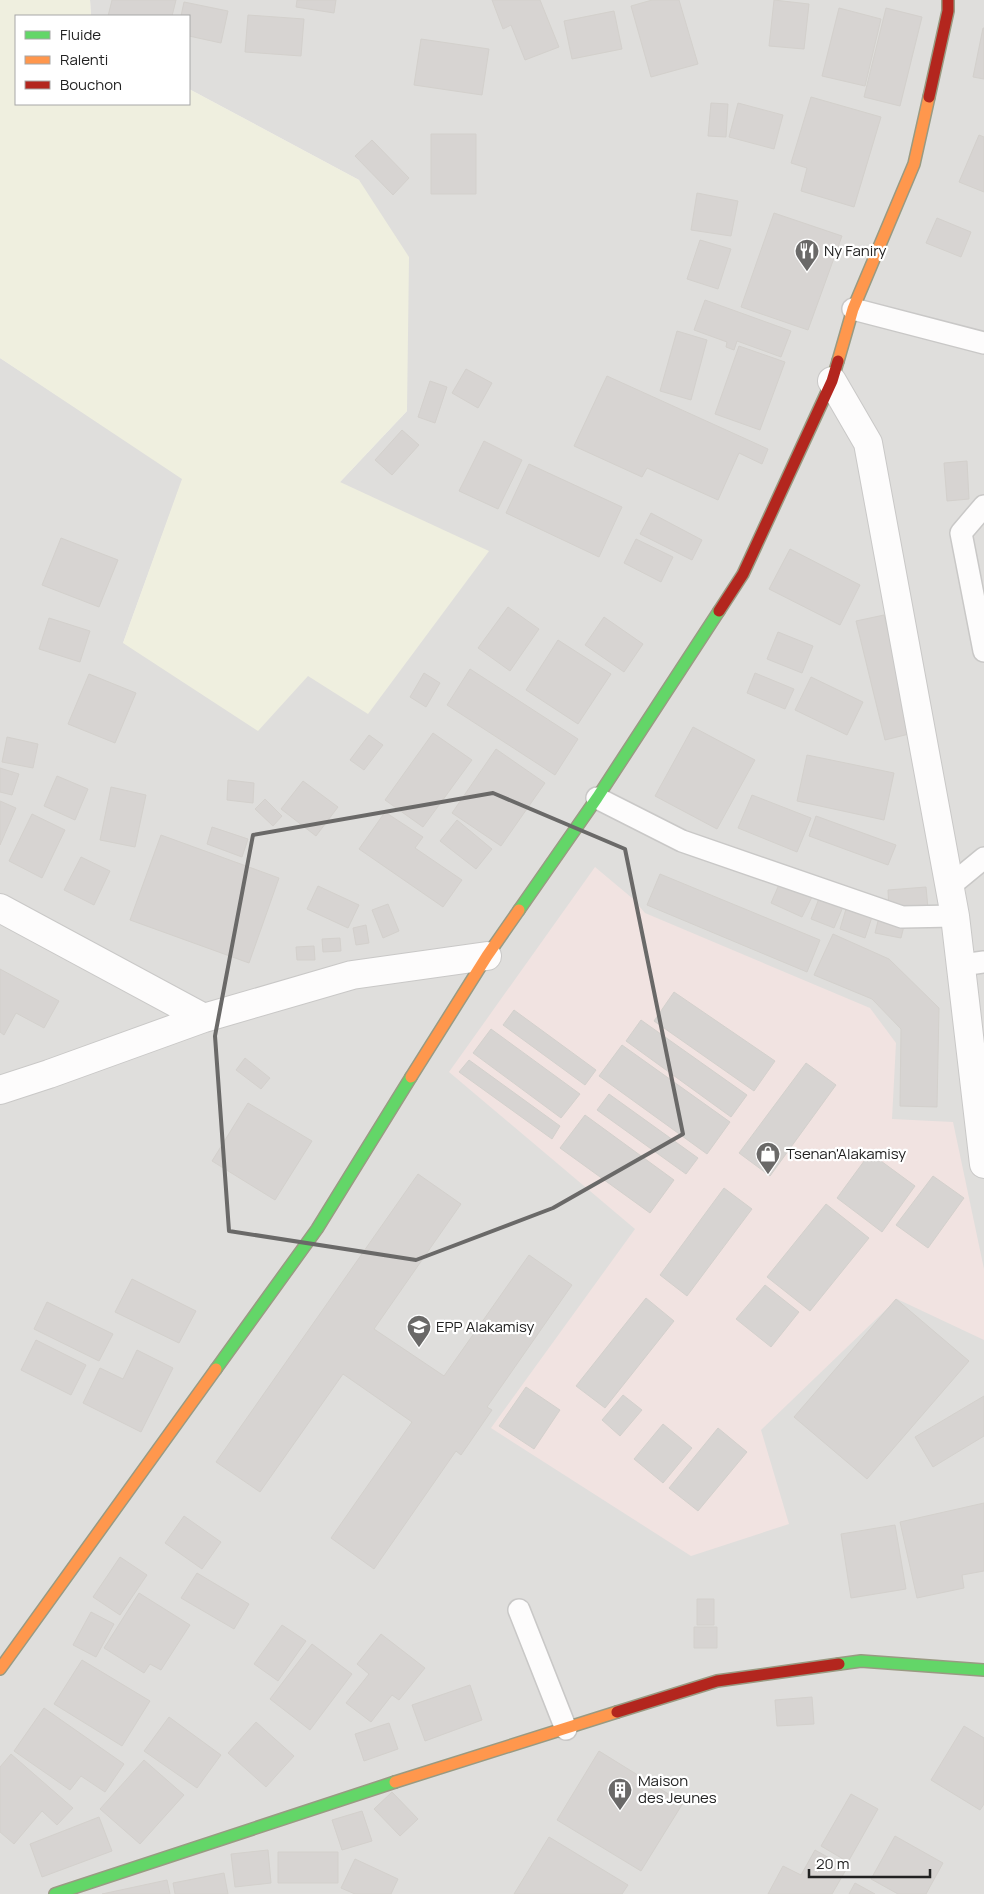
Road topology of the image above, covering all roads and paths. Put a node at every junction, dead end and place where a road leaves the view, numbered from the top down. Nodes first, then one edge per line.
1 (948, 0) edge
2 (853, 308) junction
3 (984, 343) edge
4 (832, 381) junction
5 (984, 506) edge
6 (984, 651) edge
7 (597, 798) junction
8 (984, 858) edge
9 (950, 886) junction
10 (0, 908) edge
11 (955, 916) junction
12 (487, 956) junction
13 (973, 964) edge
14 (204, 1018) junction
15 (0, 1090) edge
16 (984, 1164) edge
17 (518, 1610) dead end
18 (0, 1669) edge
19 (984, 1670) edge
20 (566, 1729) junction
21 (55, 1894) edge

1 - 2 main road
2 - 3 lane
2 - 4 main road
4 - 7 main road
4 - 9 street
5 - 6 lane
7 - 11 lane
7 - 12 main road
8 - 9 lane
9 - 11 street
10 - 14 street
11 - 13 street
12 - 14 street
12 - 18 main road
13 - 16 street
14 - 15 street
17 - 20 lane
19 - 20 main road
20 - 21 main road

